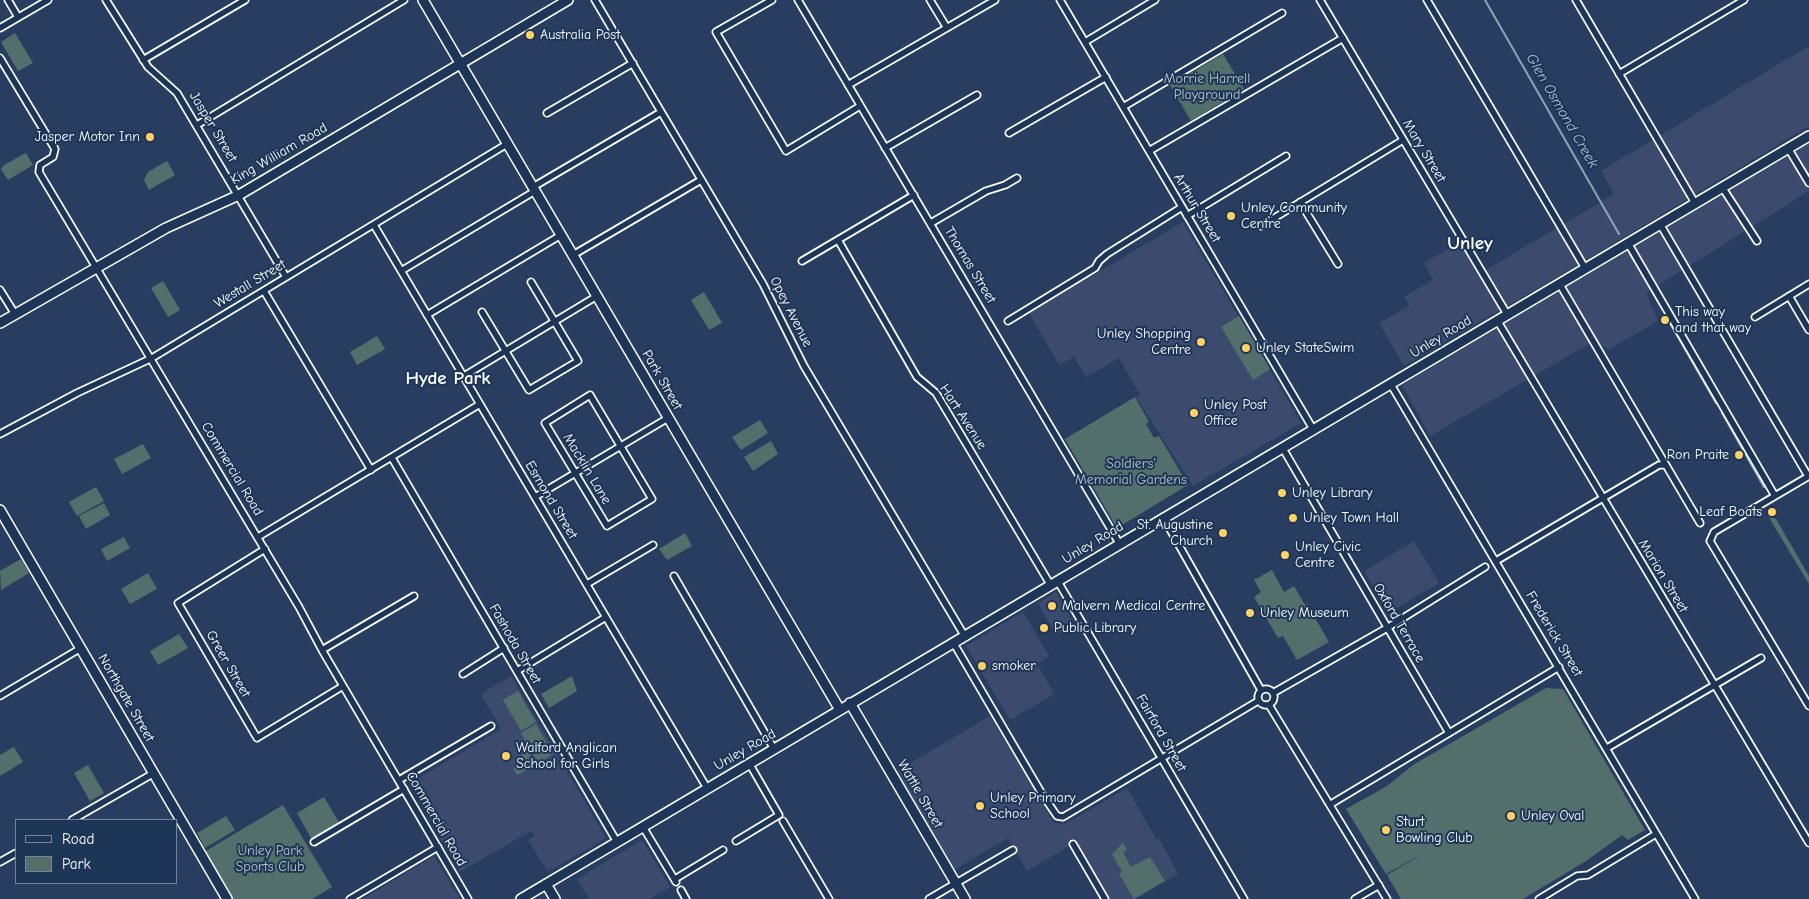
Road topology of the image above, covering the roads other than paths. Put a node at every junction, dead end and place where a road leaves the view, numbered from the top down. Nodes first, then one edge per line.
1 (8, 0) edge
2 (48, 0) edge
3 (106, 0) edge
4 (245, 0) edge
5 (404, 0) edge
6 (422, 0) edge
7 (568, 0) edge
8 (595, 0) edge
9 (772, 0) edge
10 (798, 0) edge
11 (930, 0) edge
12 (995, 0) edge
13 (1060, 0) edge
14 (1155, 0) edge
15 (1320, 0) edge
16 (1427, 0) edge
17 (1576, 0) edge
18 (1744, 0) edge
19 (1282, 13) dead end
20 (18, 17) junction
21 (0, 28) edge
22 (947, 28) junction
23 (1342, 38) junction
24 (1085, 42) junction
25 (0, 58) edge
26 (143, 60) junction
27 (460, 63) junction
28 (633, 63) junction
29 (1619, 74) junction
30 (1106, 77) junction
31 (848, 85) junction
32 (977, 95) dead end
33 (860, 106) junction
34 (1123, 107) junction
35 (661, 112) junction
36 (547, 114) dead end
37 (197, 125) junction
38 (1009, 133) dead end
39 (1809, 136) edge
40 (1403, 140) junction
41 (507, 144) junction
42 (885, 148) junction
43 (1788, 148) junction
44 (1149, 151) junction
45 (1286, 156) dead end
46 (1017, 178) dead end
47 (701, 180) junction
48 (1809, 183) edge
49 (1722, 187) junction
50 (534, 189) junction
51 (239, 195) junction
52 (914, 195) junction
53 (1300, 202) junction
54 (1696, 203) junction
55 (1182, 207) junction
56 (1187, 216) junction
57 (930, 223) junction
58 (1660, 224) junction
59 (374, 225) junction
60 (1261, 226) dead end
61 (561, 235) junction
62 (838, 240) junction
63 (1757, 241) dead end
64 (1628, 243) junction
65 (573, 255) junction
66 (802, 261) dead end
67 (1338, 264) dead end
68 (97, 268) junction
69 (1585, 268) junction
70 (401, 270) junction
71 (286, 277) junction
72 (532, 282) dead end
73 (1559, 283) junction
74 (1809, 284) edge
75 (0, 290) edge
76 (264, 291) junction
77 (597, 296) junction
78 (1789, 296) junction
79 (482, 312) dead end
80 (14, 314) junction
81 (1507, 314) junction
82 (427, 315) junction
83 (1755, 317) dead end
84 (1497, 320) junction
85 (554, 321) junction
86 (1008, 321) dead end
87 (0, 323) edge
88 (1809, 330) edge
89 (505, 351) junction
90 (152, 358) junction
91 (464, 376) junction
92 (1390, 383) junction
93 (480, 404) junction
94 (668, 418) junction
95 (1313, 429) junction
96 (0, 434) edge
97 (620, 446) junction
98 (1282, 447) junction
99 (392, 458) junction
100 (1664, 465) junction
101 (371, 470) junction
102 (575, 473) junction
103 (1809, 476) edge
104 (1775, 496) junction
105 (535, 497) junction
106 (1602, 498) junction
107 (0, 510) edge
108 (1163, 518) junction
109 (3, 522) edge
110 (1700, 523) dead end
111 (258, 537) junction
112 (1119, 544) junction
113 (653, 545) dead end
114 (265, 549) junction
115 (1496, 561) junction
116 (1484, 567) dead end
117 (674, 576) dead end
118 (1054, 582) junction
119 (586, 584) junction
120 (414, 596) dead end
121 (606, 617) junction
122 (1387, 628) junction
123 (964, 635) junction
124 (953, 642) junction
125 (80, 648) junction
126 (504, 648) junction
127 (322, 650) junction
128 (1761, 658) dead end
129 (1559, 667) junction
130 (517, 672) junction
131 (463, 674) dead end
132 (343, 686) junction
133 (1714, 686) junction
134 (1261, 690) junction
135 (1274, 693) junction
136 (0, 696) edge
137 (1258, 701) junction
138 (850, 703) junction
139 (1270, 705) junction
140 (1809, 706) edge
141 (840, 710) junction
142 (491, 726) dead end
143 (1449, 733) junction
144 (1607, 748) junction
145 (774, 749) junction
146 (1161, 758) junction
147 (749, 763) junction
148 (154, 773) junction
149 (399, 780) junction
150 (707, 788) junction
151 (404, 789) junction
152 (1331, 804) junction
153 (74, 819) edge
154 (783, 821) dead end
155 (643, 827) junction
156 (1656, 834) junction
157 (736, 841) dead end
158 (314, 842) dead end
159 (617, 842) junction
160 (1809, 843) edge
161 (1073, 844) dead end
162 (438, 847) junction
163 (723, 850) dead end
164 (1012, 850) dead end
165 (15, 854) edge
166 (0, 862) edge
167 (546, 884) junction
168 (956, 884) junction
169 (1379, 885) junction
170 (681, 890) dead end
171 (1543, 898) edge
172 (227, 899) edge
173 (350, 899) edge
174 (468, 899) edge
175 (521, 899) edge
176 (555, 899) edge
177 (686, 899) edge
178 (829, 899) edge
179 (929, 899) edge
180 (965, 899) edge
181 (1105, 899) edge
182 (1244, 899) edge
183 (1355, 899) edge
184 (1387, 899) edge
185 (1695, 899) edge

1 - 20 street
2 - 20 street
3 - 26 street, Jasper Street
4 - 26 street
5 - 37 street
6 - 27 main road, Park Street
7 - 27 main road, King William Road
8 - 28 street, Opey Avenue
9 - 33 street
10 - 31 street, Thomas Street
11 - 22 street
12 - 22 street
13 - 24 street, Arthur Street
14 - 24 street
15 - 23 street, Mary Street
16 - 69 street
17 - 29 street
18 - 29 street
19 - 34 street
20 - 21 street
22 - 31 street
23 - 40 street, Mary Street
23 - 44 street
24 - 30 street, Arthur Street
25 - 68 street, Commercial Road
26 - 37 street, Jasper Street
27 - 41 main road, Park Street
27 - 51 main road, King William Road
28 - 35 street, Opey Avenue
28 - 36 street
29 - 54 street
30 - 34 street, Arthur Street
30 - 38 street
31 - 33 street, Thomas Street
32 - 42 street
33 - 42 street, Thomas Street
34 - 44 street, Arthur Street
35 - 47 street, Opey Avenue
35 - 50 street
37 - 51 street, Jasper Street
39 - 43 main road, Unley Road
40 - 53 street
40 - 81 street, Mary Street
41 - 50 main road, Park Street
41 - 59 street, Westall Street
42 - 52 street, Thomas Street
43 - 48 street
43 - 49 main road, Unley Road
44 - 55 street, Arthur Street
45 - 56 street
46 - 57 street
47 - 65 street
47 - 123 street, Opey Avenue
49 - 54 main road, Unley Road
49 - 63 street
50 - 61 main road, Park Street
50 - 70 street
51 - 68 main road, King William Road
51 - 71 street, Jasper Street
52 - 57 street, Thomas Street
52 - 62 street
53 - 60 street
53 - 67 street
54 - 58 main road, Unley Road
55 - 56 street, Arthur Street
55 - 86 street
56 - 95 street, Arthur Street
57 - 112 street, Thomas Street
58 - 64 main road, Unley Road
58 - 103 street
59 - 70 street, Esmond Street
59 - 71 street, Westall Street
61 - 65 main road, Park Street
61 - 82 street
62 - 66 street
62 - 118 street, Hart Avenue
64 - 69 main road, Unley Road
64 - 104 street
65 - 77 main road, Park Street
68 - 80 main road, King William Road
68 - 90 street, Commercial Road
69 - 73 main road, Unley Road
70 - 82 street, Esmond Street
71 - 76 street, Westall Street
72 - 85 street
73 - 81 main road, Unley Road
73 - 100 street
74 - 78 street
75 - 80 street
76 - 90 street, Westall Street
76 - 101 street
77 - 85 street
77 - 94 main road, Park Street
78 - 83 street
78 - 88 street
79 - 89 street
80 - 87 main road, King William Road
81 - 84 main road, Unley Road
82 - 91 street, Esmond Street
84 - 92 main road, Unley Road
84 - 106 street, Marion Street
85 - 89 street
85 - 89 street
89 - 91 street
90 - 96 street, Westall Street
90 - 111 street, Commercial Road
91 - 93 street, Esmond Street
92 - 95 main road, Unley Road
92 - 115 street, Frederick Street
93 - 99 street
93 - 105 street, Esmond Street
94 - 97 street
94 - 141 main road, Park Street
95 - 98 main road, Unley Road
97 - 102 street
97 - 102 street, Macklin Lane
97 - 102 street, Macklin Lane
98 - 108 main road, Unley Road
98 - 122 street, Oxford Terrace
99 - 101 street
99 - 126 street, Fashoda Street
100 - 106 street
100 - 110 street
101 - 111 street
102 - 105 street
103 - 104 street
104 - 140 street
105 - 119 street, Esmond Street
106 - 115 street
106 - 133 street, Marion Street
107 - 109 main road, Northgate Street
108 - 112 main road, Unley Road
108 - 134 street
109 - 125 main road, Northgate Street
111 - 114 street, Commercial Road
112 - 118 main road, Unley Road
113 - 119 street
114 - 127 street, Commercial Road
114 - 132 street, Greer Street
115 - 129 street, Frederick Street
116 - 122 street
117 - 145 street
118 - 123 main road, Unley Road
118 - 146 street, Fairford Street
119 - 121 street, Esmond Street
120 - 127 street
121 - 130 street
121 - 150 street, Esmond Street
122 - 135 street
122 - 143 street, Oxford Terrace
123 - 124 main road, Unley Road
124 - 138 main road, Unley Road
124 - 146 street
125 - 136 street
125 - 148 main road, Northgate Street
126 - 130 street, Fashoda Street
126 - 131 street
127 - 132 street, Commercial Road
128 - 133 street
129 - 143 street
129 - 144 street, Frederick Street
130 - 159 street, Fashoda Street
132 - 149 street, Commercial Road
133 - 144 street
133 - 160 street, Marion Street
134 - 135 street
134 - 137 street
135 - 139 street
137 - 139 street
137 - 146 street
138 - 141 main road, Unley Road
138 - 168 main road, Wattle Street
139 - 152 street
141 - 145 main road, Unley Road
142 - 149 street
143 - 152 street
144 - 156 street, Frederick Street
145 - 147 main road, Unley Road
146 - 182 street, Fairford Street
147 - 150 main road, Unley Road
147 - 157 street
148 - 153 street
148 - 172 main road, Northgate Street
149 - 151 street, Commercial Road
150 - 155 main road, Unley Road
151 - 158 street
151 - 162 street, Commercial Road
152 - 169 street
154 - 178 street
155 - 159 main road, Unley Road
155 - 163 street
156 - 171 street
156 - 185 street, Frederick Street
159 - 167 main road, Unley Road
161 - 181 street
162 - 173 street
162 - 174 street, Commercial Road
164 - 168 street
165 - 166 street
167 - 175 main road, Unley Road
167 - 176 main road
168 - 179 street
168 - 180 main road, Wattle Street
169 - 183 street
169 - 184 street
170 - 177 street

